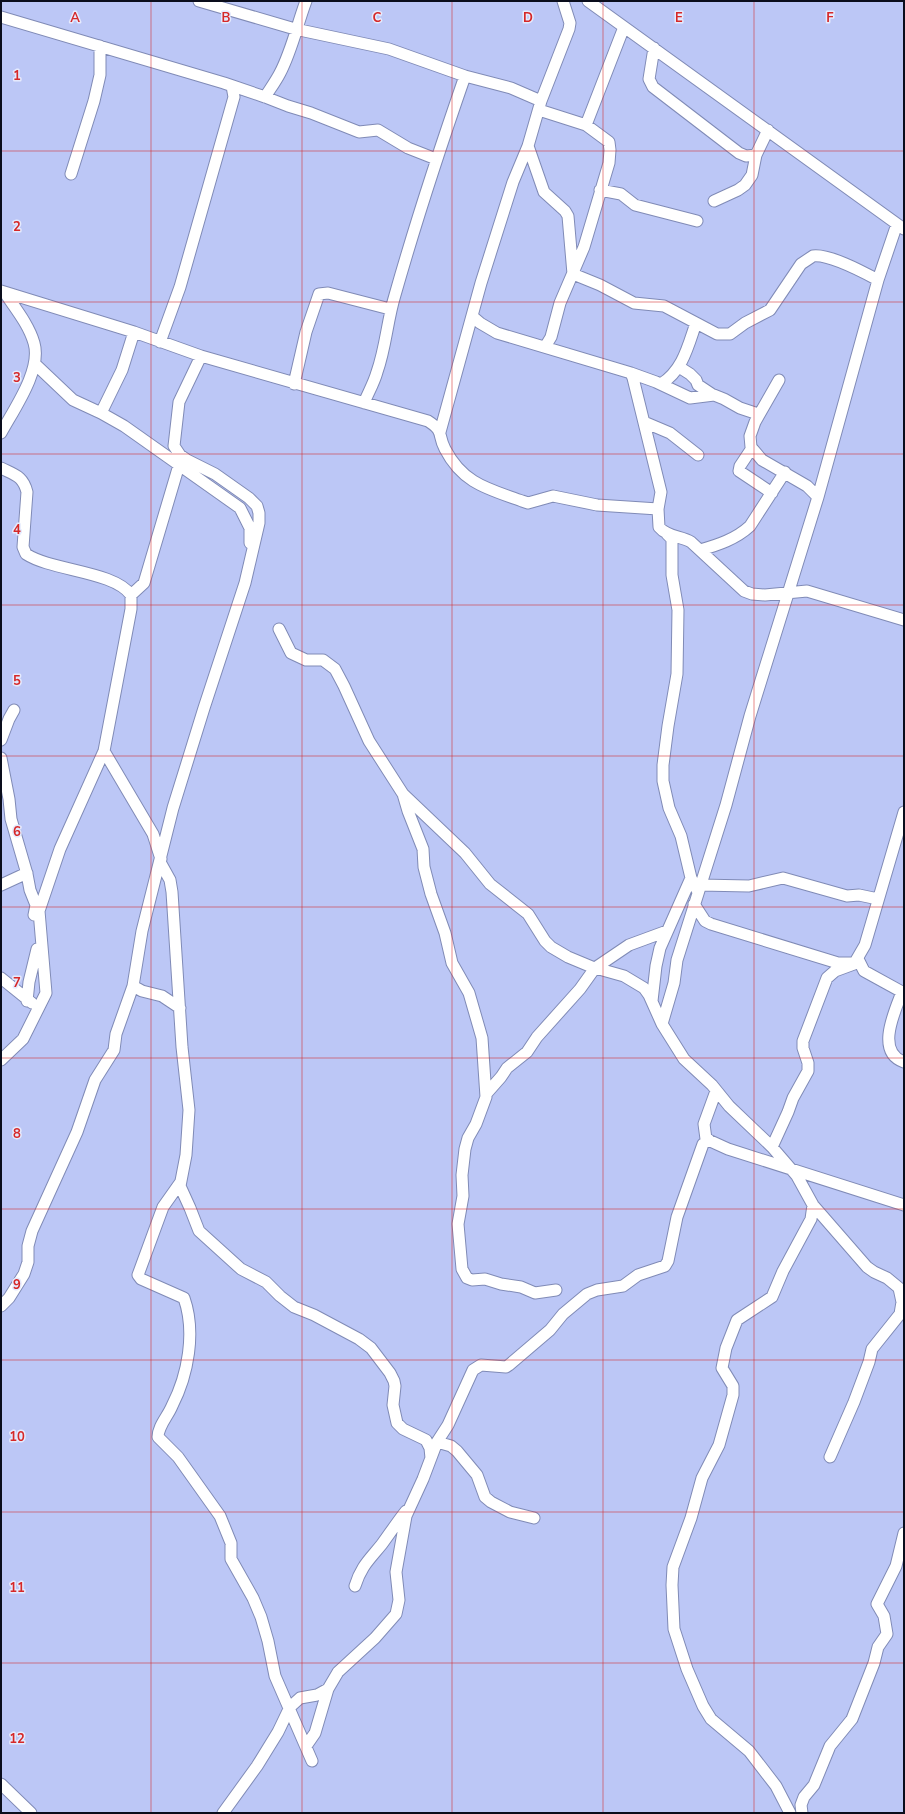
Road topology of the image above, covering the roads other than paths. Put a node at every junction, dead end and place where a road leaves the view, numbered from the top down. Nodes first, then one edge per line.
1 (199, 1) edge
2 (306, 1) edge
3 (563, 1) edge
4 (588, 1) edge
5 (1, 17) edge
6 (624, 27) junction
7 (295, 30) junction
8 (100, 46) junction
9 (654, 48) junction
10 (465, 76) junction
11 (233, 92) junction
12 (265, 97) junction
13 (540, 105) junction
14 (586, 125) junction
15 (768, 130) junction
16 (528, 146) junction
17 (756, 155) junction
18 (436, 159) junction
19 (71, 174) dead end
20 (600, 190) junction
21 (714, 201) dead end
22 (697, 221) dead end
23 (900, 227) edge
24 (573, 274) junction
25 (878, 280) junction
26 (3, 292) edge
27 (390, 309) junction
28 (473, 317) junction
29 (696, 323) junction
30 (134, 332) junction
31 (160, 342) junction
32 (545, 347) junction
33 (201, 356) junction
34 (35, 364) junction
35 (679, 367) junction
36 (631, 373) junction
37 (778, 380) dead end
38 (294, 384) junction
39 (661, 384) junction
40 (713, 395) junction
41 (364, 403) junction
42 (101, 413) junction
43 (758, 414) junction
44 (444, 416) junction
45 (428, 422) junction
46 (644, 422) junction
47 (440, 432) junction
48 (1, 433) edge
49 (752, 448) junction
50 (698, 455) dead end
51 (179, 464) junction
52 (1, 468) edge
53 (785, 472) junction
54 (772, 493) junction
55 (818, 497) junction
56 (658, 509) junction
57 (667, 534) junction
58 (700, 550) junction
59 (245, 583) junction
60 (789, 592) junction
61 (131, 595) junction
62 (904, 620) edge
63 (279, 629) dead end
64 (14, 710) dead end
65 (1, 740) edge
66 (104, 751) junction
67 (1, 758) edge
68 (403, 794) junction
69 (904, 812) edge
70 (160, 861) junction
71 (27, 873) junction
72 (691, 878) junction
73 (1, 885) edge
74 (699, 889) junction
75 (878, 899) junction
76 (694, 904) junction
77 (667, 931) junction
78 (857, 961) junction
79 (595, 968) junction
80 (1, 978) edge
81 (133, 986) junction
82 (903, 993) edge
83 (27, 1001) junction
84 (652, 1001) junction
85 (40, 1008) junction
86 (180, 1008) junction
87 (662, 1024) junction
88 (1, 1060) edge
89 (904, 1062) edge
90 (716, 1091) junction
91 (486, 1094) junction
92 (709, 1140) junction
93 (772, 1148) junction
94 (789, 1169) junction
95 (180, 1183) junction
96 (813, 1205) junction
97 (904, 1205) edge
98 (556, 1290) dead end
99 (902, 1290) edge
100 (1, 1306) edge
101 (437, 1442) junction
102 (830, 1457) dead end
103 (431, 1458) junction
104 (413, 1502) junction
105 (534, 1518) dead end
106 (904, 1533) edge
107 (355, 1586) dead end
108 (328, 1689) junction
109 (290, 1707) junction
110 (306, 1746) junction
111 (312, 1761) dead end
112 (1, 1784) edge
113 (31, 1813) edge
114 (223, 1813) edge
115 (790, 1813) edge
116 (802, 1813) edge

1 - 7 street
2 - 7 street
3 - 13 street
4 - 6 street
5 - 8 street
6 - 9 street
6 - 14 street
7 - 10 street
7 - 12 street
8 - 11 street
8 - 19 street
9 - 15 street
9 - 17 street
10 - 13 street
10 - 18 street
11 - 12 street
11 - 31 street
12 - 18 street
13 - 14 street
13 - 16 street
14 - 20 street
15 - 17 street
15 - 23 street
16 - 24 street
16 - 28 street
17 - 21 street
18 - 27 street
20 - 22 street
20 - 24 street
23 - 25 street
24 - 29 street
24 - 32 street
25 - 29 street
25 - 55 street
26 - 30 street
26 - 34 street
27 - 38 street
27 - 41 street
28 - 32 street
28 - 44 street
29 - 35 street
30 - 31 street
30 - 42 street
31 - 33 street
32 - 36 street
33 - 38 street
33 - 59 street
34 - 42 street
34 - 48 street
35 - 39 street
35 - 40 street
36 - 39 street
36 - 46 street
37 - 43 street
38 - 41 street
39 - 40 street
40 - 43 street
41 - 45 street
42 - 51 street
43 - 49 street
44 - 45 street
44 - 47 street
45 - 47 street
46 - 50 street
46 - 56 street
47 - 56 street
49 - 53 street
49 - 54 street
51 - 59 street
51 - 61 street
52 - 61 street
53 - 54 street
53 - 55 street
54 - 58 street
55 - 60 street
56 - 57 street
57 - 58 street
57 - 72 street
58 - 60 street
59 - 70 street
60 - 62 street
60 - 74 street
61 - 66 street
63 - 68 street
64 - 65 street
66 - 70 street
66 - 85 street
67 - 71 street
68 - 79 street
68 - 91 street
69 - 75 street
70 - 81 street
70 - 86 street
71 - 73 street
71 - 83 street
72 - 74 street
72 - 77 street
74 - 75 street
74 - 76 street
75 - 78 street
76 - 78 street
76 - 87 street
77 - 79 street
77 - 84 street
78 - 82 street
78 - 93 street
79 - 84 street
79 - 91 street
80 - 83 street
81 - 86 street
81 - 100 street
82 - 89 street
83 - 85 street
84 - 87 street
85 - 88 street
86 - 95 street
87 - 90 street
90 - 92 street
90 - 93 street
91 - 98 street
92 - 94 street
92 - 101 street
93 - 94 street
94 - 96 street
94 - 97 street
95 - 103 street
95 - 109 street
96 - 99 street
96 - 115 street
99 - 102 street
101 - 103 street
101 - 105 street
103 - 104 street
104 - 107 street
104 - 108 street
106 - 116 street
108 - 109 street
108 - 110 street
109 - 110 street
109 - 114 street
110 - 111 street
112 - 113 street

